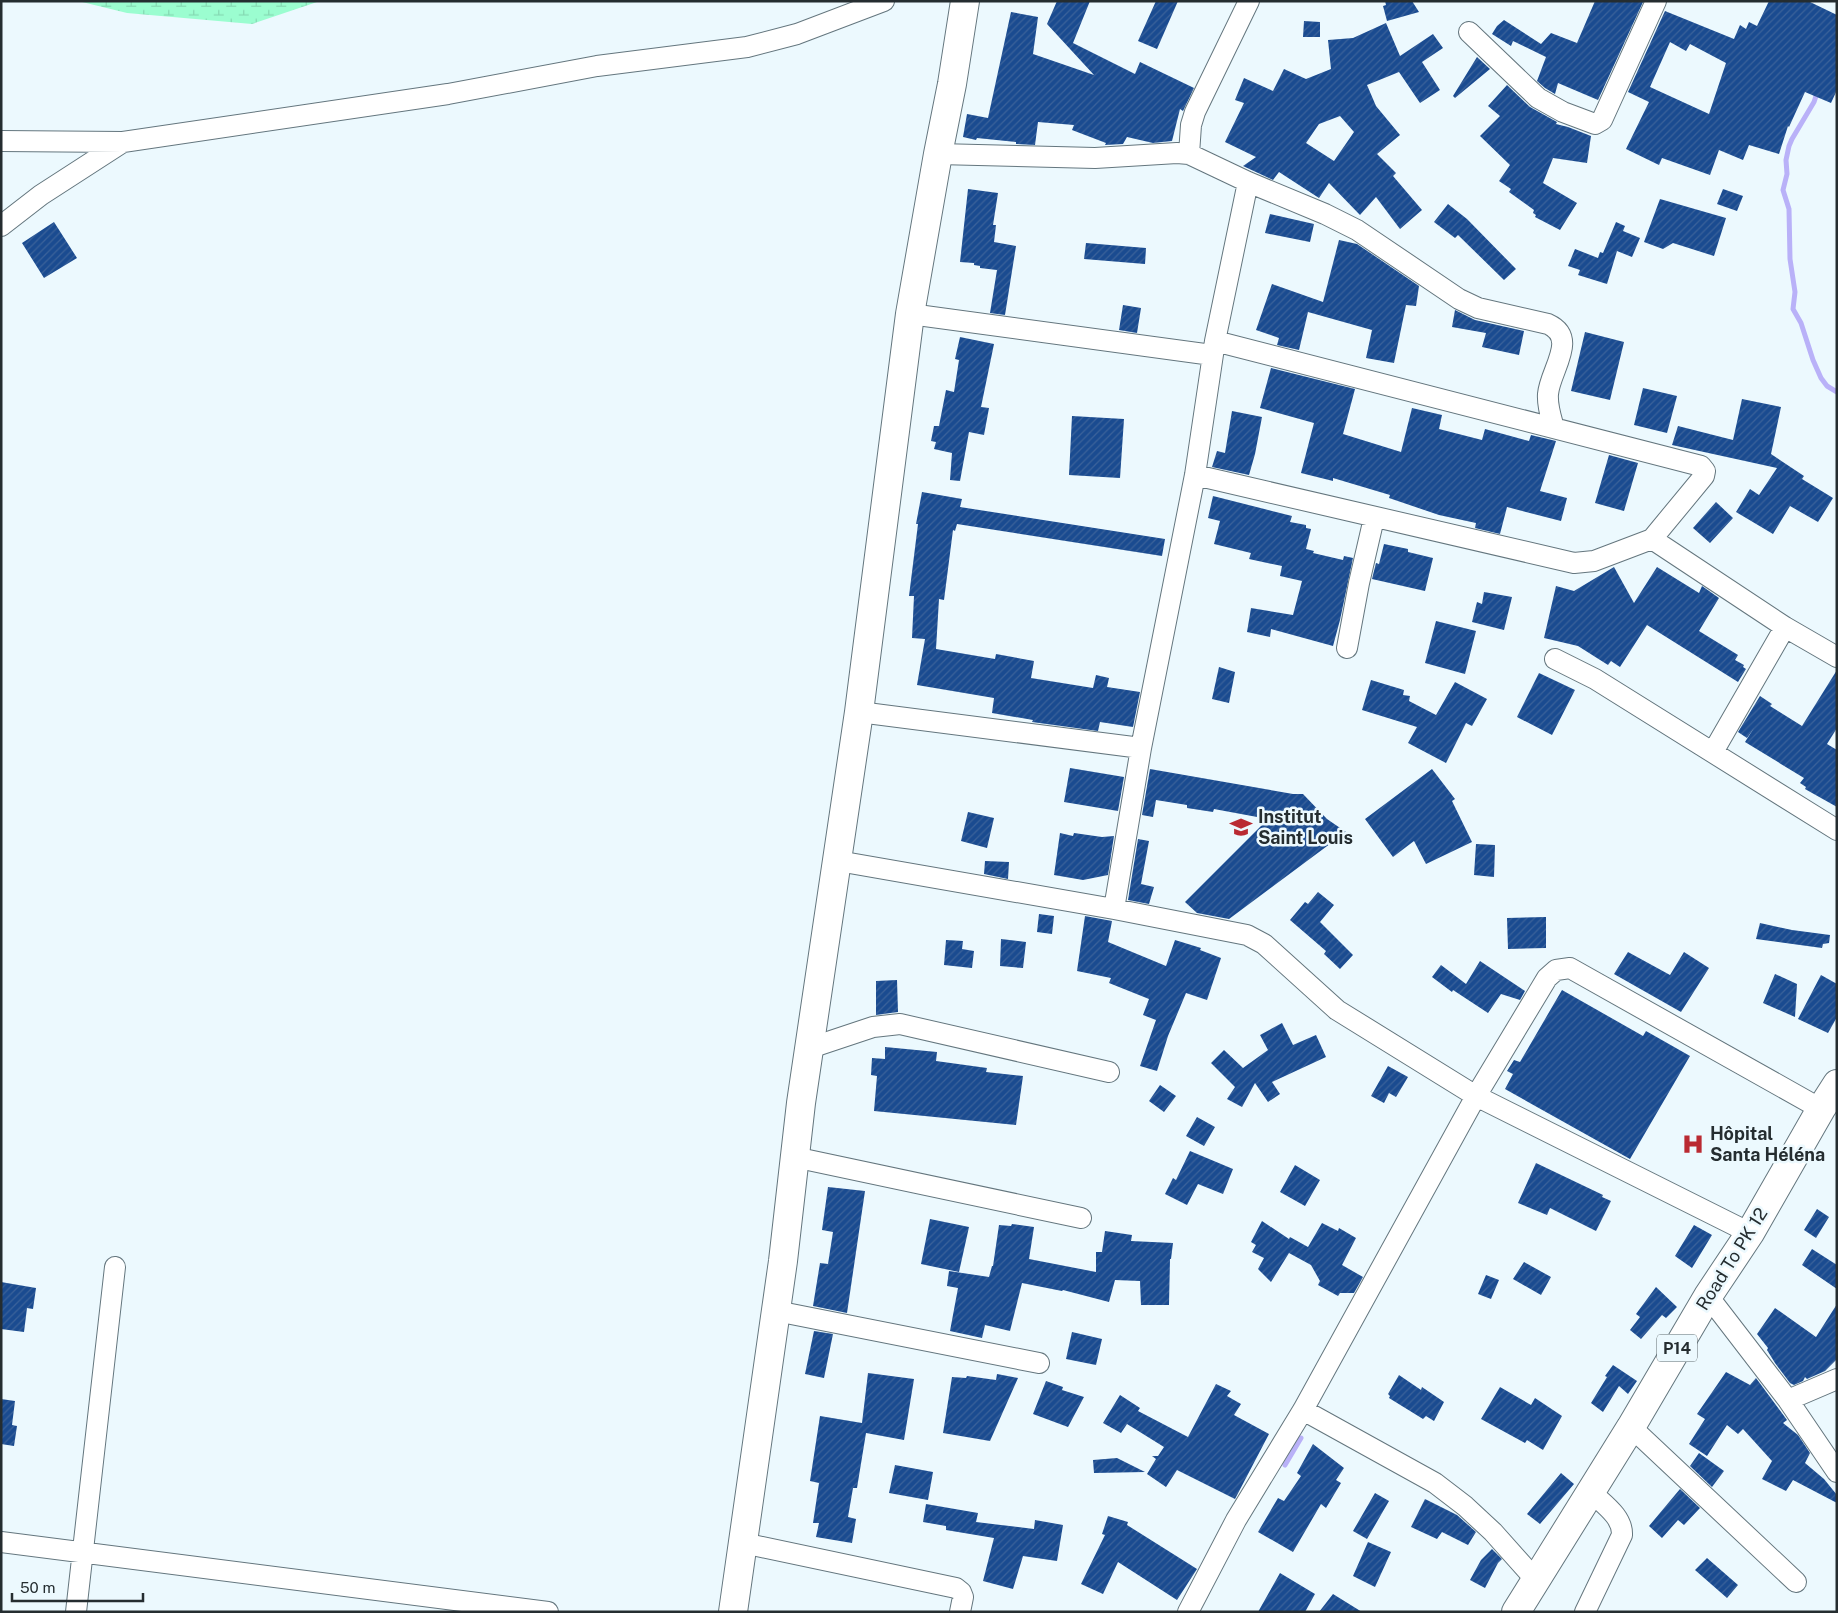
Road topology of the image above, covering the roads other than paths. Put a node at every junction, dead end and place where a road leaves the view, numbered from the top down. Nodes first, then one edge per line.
1 (884, 1) edge
2 (965, 1) edge
3 (1249, 1) edge
4 (1656, 1) edge
5 (1469, 32) dead end
6 (1, 141) edge
7 (123, 142) junction
8 (938, 154) junction
9 (1189, 154) junction
10 (1248, 182) junction
11 (1, 226) edge
12 (910, 314) junction
13 (1214, 348) junction
14 (1554, 428) junction
15 (1195, 475) junction
16 (1374, 518) junction
17 (1652, 539) junction
18 (1785, 627) junction
19 (1347, 648) dead end
20 (1837, 657) edge
21 (1555, 659) dead end
22 (859, 712) junction
23 (1142, 748) junction
24 (1713, 752) junction
25 (1837, 830) edge
26 (838, 861) junction
27 (1114, 909) junction
28 (810, 1048) junction
29 (1109, 1072) dead end
30 (1837, 1084) edge
31 (1476, 1096) junction
32 (1821, 1109) junction
33 (794, 1157) junction
34 (1081, 1218) dead end
35 (1750, 1233) junction
36 (115, 1267) dead end
37 (1708, 1296) junction
38 (776, 1311) junction
39 (1039, 1363) dead end
40 (1837, 1379) edge
41 (1788, 1400) junction
42 (1302, 1410) junction
43 (1631, 1427) junction
44 (1837, 1472) edge
45 (1590, 1491) junction
46 (1, 1542) edge
47 (743, 1543) junction
48 (83, 1551) junction
49 (1535, 1579) junction
50 (1796, 1582) dead end
51 (76, 1612) edge
52 (548, 1612) edge
53 (733, 1612) edge
54 (960, 1612) edge
55 (1188, 1612) edge
56 (1516, 1612) edge
57 (1585, 1612) edge

1 - 7 street
2 - 8 main road
3 - 9 street
4 - 5 street
6 - 7 street
7 - 11 street
8 - 9 street
8 - 12 main road
9 - 10 street
10 - 13 street
10 - 14 street
12 - 13 street
12 - 22 main road
13 - 14 street
13 - 15 street
14 - 17 street
15 - 16 street
15 - 23 street
16 - 17 street
16 - 19 street
17 - 18 street
18 - 20 street
18 - 24 street
21 - 24 street
22 - 23 street
22 - 26 main road
23 - 27 street
24 - 25 street
26 - 27 street
26 - 28 main road
27 - 31 street
28 - 29 street
28 - 33 main road
30 - 32 main road, Road To PK 12 / P14
31 - 32 street
31 - 35 street
31 - 42 street
32 - 35 main road, Road To PK 12 / P14
33 - 34 street
33 - 38 main road
35 - 37 main road, Road To PK 12 / P14
36 - 48 street
37 - 41 street
37 - 43 main road, Road To PK 12 / P14
38 - 39 street
38 - 47 main road
40 - 41 street
41 - 44 street
42 - 49 street
42 - 55 street
43 - 45 main road, Road To PK 12 / P14
43 - 50 street
45 - 49 main road, Road To PK 12 / P14
45 - 57 street
46 - 48 street
47 - 53 main road
47 - 54 street
48 - 51 street
48 - 52 street
49 - 56 main road, Road To PK 12 / P14

